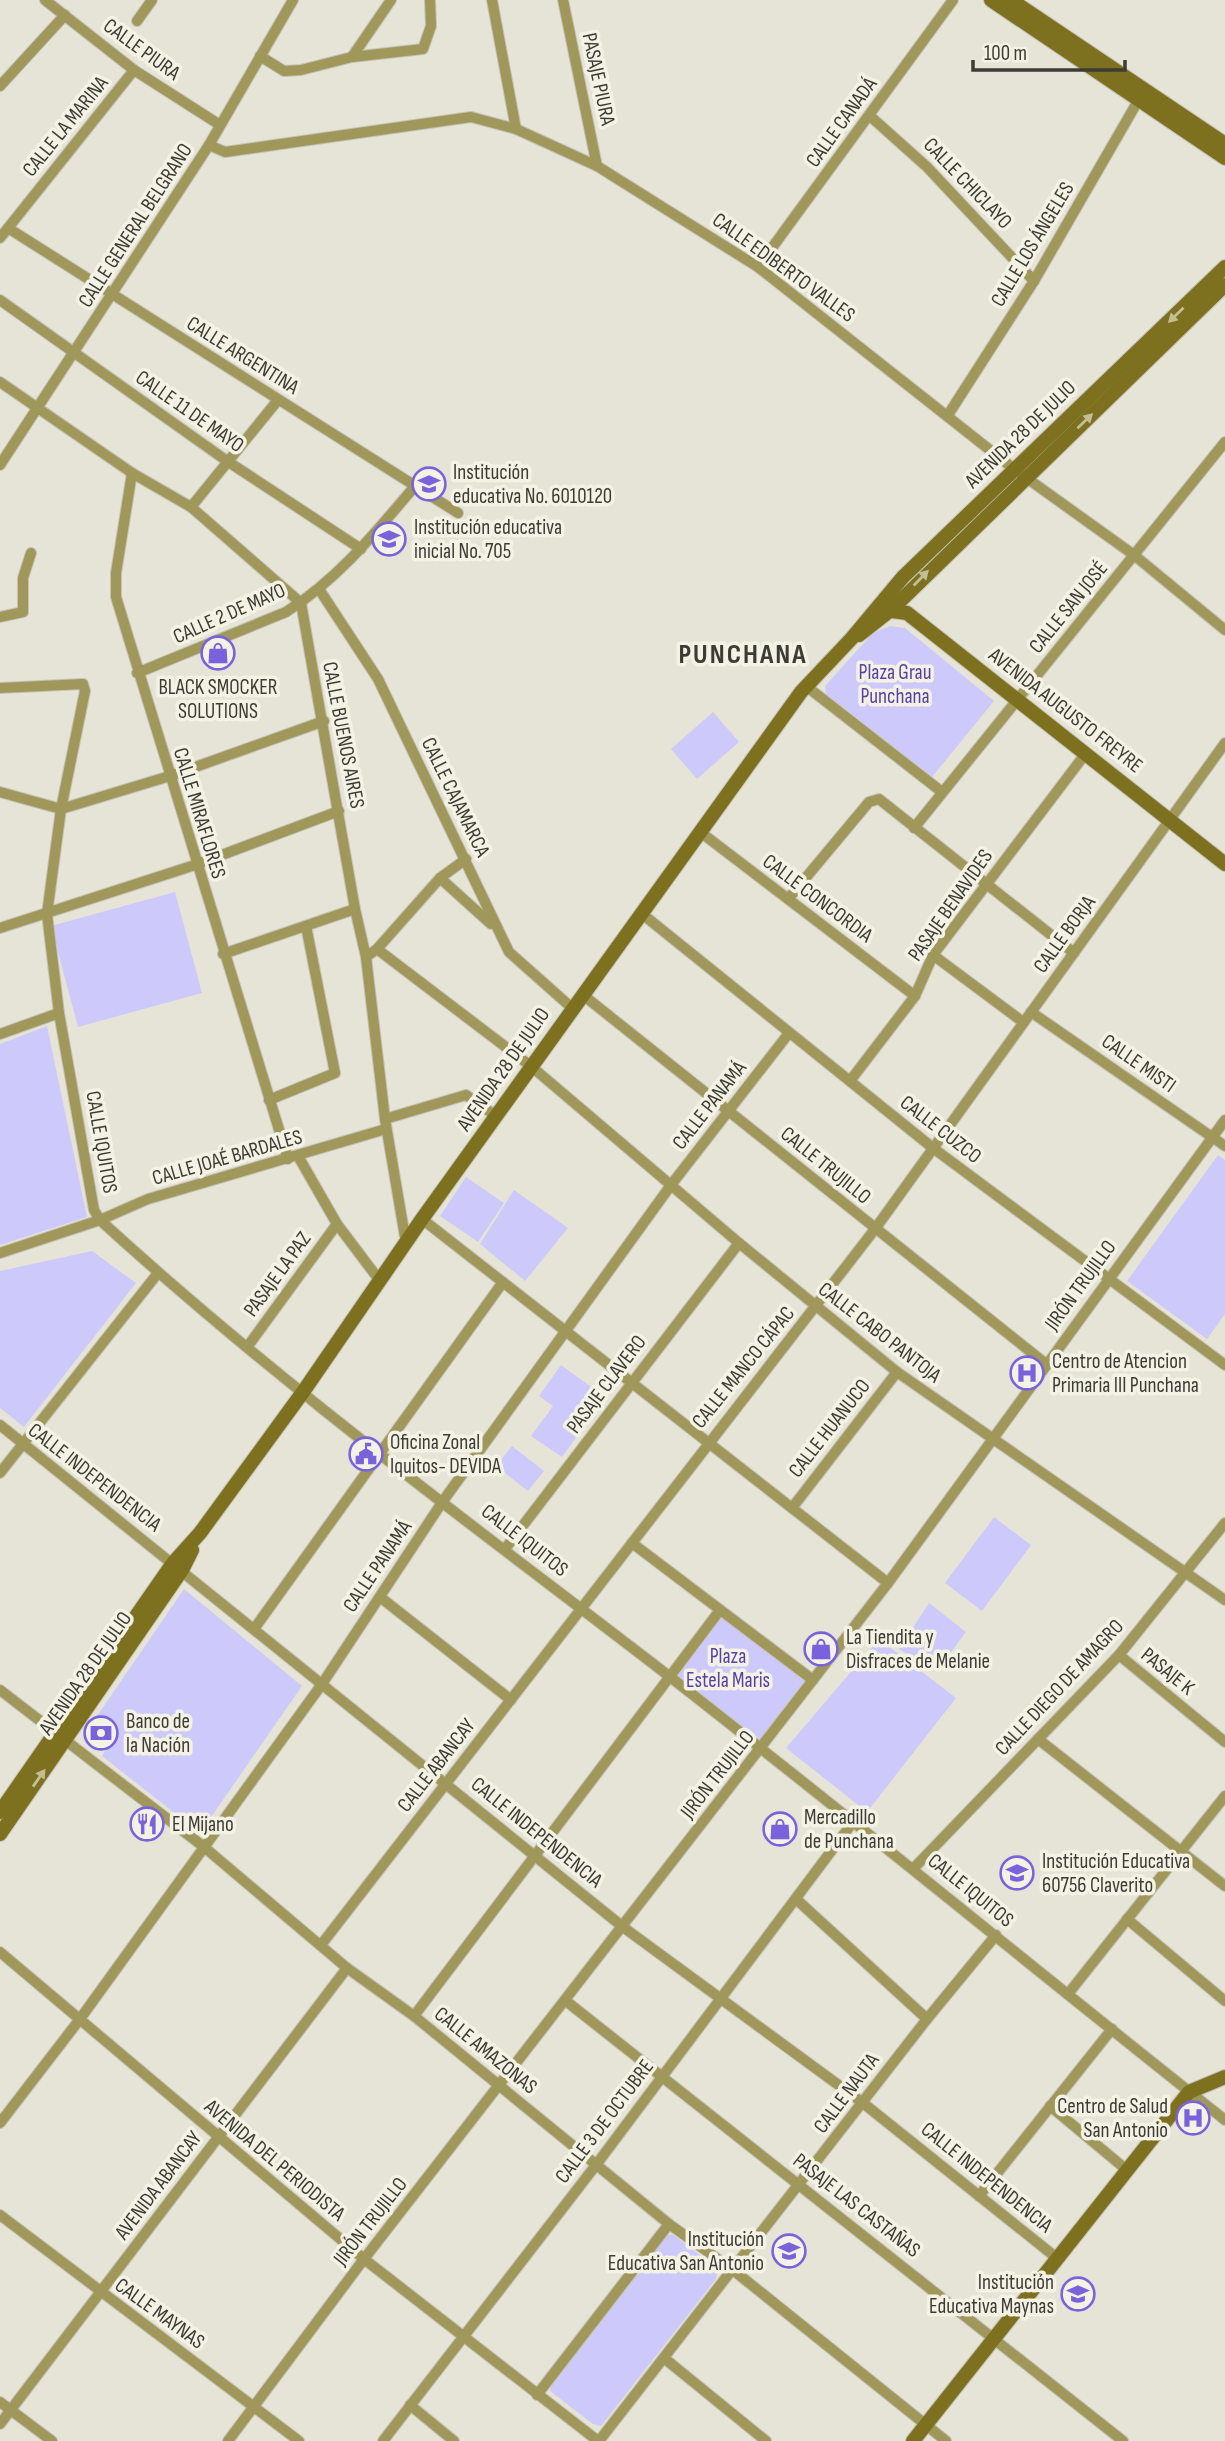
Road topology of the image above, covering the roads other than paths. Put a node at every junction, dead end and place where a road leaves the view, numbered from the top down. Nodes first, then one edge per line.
1 (45, 0) edge
2 (152, 0) edge
3 (391, 0) edge
4 (430, 0) edge
5 (492, 0) edge
6 (563, 0) edge
7 (953, 0) edge
8 (991, 0) edge
9 (1012, 0) edge
10 (290, 1) edge
11 (65, 15) junction
12 (136, 21) dead end
13 (260, 56) junction
14 (352, 57) junction
15 (134, 70) junction
16 (0, 86) edge
17 (1142, 94) junction
18 (870, 116) junction
19 (220, 125) junction
20 (516, 129) junction
21 (1225, 144) edge
22 (209, 145) junction
23 (1225, 158) edge
24 (597, 166) junction
25 (8, 228) junction
26 (0, 238) edge
27 (758, 267) junction
28 (1225, 267) edge
29 (1034, 281) junction
30 (1225, 285) edge
31 (112, 295) junction
32 (0, 300) edge
33 (75, 354) junction
34 (0, 382) edge
35 (278, 400) junction
36 (38, 410) junction
37 (948, 415) junction
38 (1225, 442) edge
39 (5, 448) edge
40 (227, 461) junction
41 (0, 465) edge
42 (1014, 469) junction
43 (132, 473) junction
44 (1027, 478) junction
45 (415, 486) junction
46 (191, 507) junction
47 (458, 513) dead end
48 (361, 549) junction
49 (30, 553) dead end
50 (1134, 555) junction
51 (319, 589) junction
52 (301, 603) junction
53 (892, 609) junction
54 (872, 612) junction
55 (0, 617) edge
56 (1225, 630) edge
57 (852, 638) junction
58 (137, 673) junction
59 (806, 686) junction
60 (0, 688) edge
61 (1018, 699) junction
62 (324, 721) junction
63 (1225, 743) edge
64 (1086, 753) junction
65 (170, 776) junction
66 (0, 792) edge
67 (942, 792) junction
68 (61, 809) junction
69 (339, 811) junction
70 (1170, 819) junction
71 (914, 828) junction
72 (699, 831) junction
73 (466, 859) junction
74 (1225, 864) edge
75 (195, 865) junction
76 (440, 878) junction
77 (986, 885) junction
78 (788, 899) junction
79 (355, 909) junction
80 (641, 913) junction
81 (47, 914) junction
82 (306, 926) junction
83 (0, 928) edge
84 (496, 928) junction
85 (377, 949) junction
86 (1074, 953) junction
87 (223, 954) junction
88 (933, 955) junction
89 (366, 957) junction
90 (583, 995) junction
91 (915, 996) junction
92 (572, 1008) junction
93 (1031, 1012) junction
94 (59, 1013) junction
95 (1023, 1022) junction
96 (789, 1033) junction
97 (0, 1034) edge
98 (532, 1067) junction
99 (850, 1081) junction
100 (269, 1100) junction
101 (728, 1111) junction
102 (496, 1116) junction
103 (1225, 1120) edge
104 (385, 1124) junction
105 (1212, 1138) junction
106 (1225, 1146) edge
107 (933, 1148) junction
108 (293, 1158) junction
109 (671, 1185) junction
110 (422, 1219) junction
111 (100, 1220) junction
112 (337, 1224) junction
113 (876, 1229) junction
114 (406, 1243) junction
115 (738, 1243) junction
116 (0, 1253) edge
117 (158, 1273) junction
118 (1108, 1279) junction
119 (380, 1281) junction
120 (503, 1282) junction
121 (816, 1307) junction
122 (568, 1333) junction
123 (248, 1346) junction
124 (1046, 1364) junction
125 (1225, 1365) edge
126 (897, 1372) junction
127 (632, 1383) junction
128 (303, 1392) junction
129 (0, 1425) edge
130 (994, 1440) junction
131 (708, 1442) junction
132 (23, 1445) junction
133 (380, 1452) junction
134 (0, 1473) edge
135 (443, 1501) junction
136 (792, 1508) junction
137 (1225, 1523) edge
138 (632, 1543) junction
139 (505, 1549) junction
140 (178, 1567) junction
141 (1186, 1571) junction
142 (888, 1583) junction
143 (380, 1597) junction
144 (1225, 1600) edge
145 (582, 1609) junction
146 (720, 1610) junction
147 (254, 1629) junction
148 (1119, 1655) junction
149 (670, 1678) junction
150 (813, 1680) junction
151 (322, 1684) junction
152 (0, 1690) edge
153 (510, 1700) junction
154 (60, 1736) junction
155 (1038, 1739) junction
156 (1225, 1742) edge
157 (761, 1748) junction
158 (446, 1784) junction
159 (1225, 1796) edge
160 (0, 1812) edge
161 (853, 1822) junction
162 (0, 1834) edge
163 (204, 1847) junction
164 (1182, 1852) junction
165 (534, 1855) junction
166 (913, 1869) junction
167 (1225, 1886) edge
168 (796, 1899) junction
169 (1126, 1919) junction
170 (624, 1927) junction
171 (996, 1935) junction
172 (321, 1945) junction
173 (0, 1952) edge
174 (347, 1968) junction
175 (1068, 1994) junction
176 (723, 1997) junction
177 (566, 2001) junction
178 (1225, 2001) edge
179 (414, 2016) junction
180 (80, 2019) junction
181 (927, 2019) junction
182 (1112, 2029) junction
183 (662, 2076) junction
184 (1225, 2077) edge
185 (500, 2086) junction
186 (1189, 2092) junction
187 (863, 2103) junction
188 (1050, 2106) junction
189 (1225, 2120) edge
190 (0, 2123) edge
191 (218, 2138) junction
192 (596, 2165) junction
193 (1128, 2171) junction
194 (799, 2185) junction
195 (979, 2196) junction
196 (0, 2215) edge
197 (668, 2224) junction
198 (364, 2259) junction
199 (1058, 2259) junction
200 (733, 2270) junction
201 (100, 2293) junction
202 (463, 2335) junction
203 (996, 2339) junction
204 (664, 2358) junction
205 (537, 2395) junction
206 (0, 2402) edge
207 (410, 2405) junction
208 (255, 2406) junction
209 (11, 2410) junction
210 (0, 2424) edge
211 (926, 2425) junction
212 (52, 2441) edge
213 (228, 2441) edge
214 (299, 2441) edge
215 (383, 2441) edge
216 (454, 2441) edge
217 (598, 2441) edge
218 (766, 2441) edge
219 (913, 2441) edge
220 (946, 2441) edge
221 (1123, 2441) edge

1 - 11 street, CALLE PIURA
2 - 12 street
3 - 14 street
4 - 14 street
5 - 20 street
6 - 24 street, PASAJE PIURA
7 - 18 street, CALLE CANADÁ
8 - 17 main road
9 - 17 main road
10 - 13 street, CALLE GENERAL BELGRANO
11 - 15 street, CALLE PIURA
11 - 16 street
13 - 14 street
13 - 19 street, CALLE GENERAL BELGRANO
15 - 19 street, CALLE PIURA
15 - 25 street, CALLE LA MARINA
17 - 21 main road
17 - 23 main road
17 - 29 street, CALLE LOS ÁNGELES
18 - 27 street, CALLE CANADÁ
18 - 29 street, CALLE CHICLAYO
19 - 22 street, CALLE GENERAL BELGRANO
20 - 22 street, CALLE EDIBERTO VALLES
20 - 24 street, CALLE EDIBERTO VALLES
22 - 31 street, CALLE GENERAL BELGRANO
24 - 27 street, CALLE EDIBERTO VALLES
25 - 26 street, CALLE LA MARINA
25 - 31 street, CALLE ARGENTINA
27 - 37 street, CALLE EDIBERTO VALLES
28 -> 42 main road, AVENIDA 28 DE JULIO
29 - 37 street, CALLE LOS ÁNGELES
44 -> 30 main road, AVENIDA 28 DE JULIO
31 - 33 street, CALLE GENERAL BELGRANO
31 - 35 street, CALLE ARGENTINA
32 - 33 street, CALLE 11 DE MAYO
33 - 36 street, CALLE GENERAL BELGRANO
33 - 40 street, CALLE 11 DE MAYO
34 - 36 street
35 - 40 street
35 - 45 street, CALLE ARGENTINA
36 - 39 street, CALLE GENERAL BELGRANO
36 - 43 street
37 - 42 street, CALLE EDIBERTO VALLES
38 - 50 street, CALLE SAN JOSÉ
39 - 41 street, CALLE GENERAL BELGRANO
40 - 46 street
40 - 48 street, CALLE 11 DE MAYO
42 - 44 street, CALLE EDIBERTO VALLES
42 - 54 main road, AVENIDA 28 DE JULIO
43 - 46 street
43 - 58 street, CALLE MIRAFLORES
44 - 50 street, CALLE EDIBERTO VALLES
53 -> 44 main road, AVENIDA 28 DE JULIO
45 - 47 street, CALLE ARGENTINA
45 - 48 street, CALLE 2 DE MAYO
46 - 52 street
48 - 51 street, CALLE 2 DE MAYO
49 - 55 street
50 - 56 street, CALLE EDIBERTO VALLES
50 - 61 street, CALLE SAN JOSÉ
51 - 52 street, CALLE 2 DE MAYO
51 - 73 street, CALLE CAJAMARCA
52 - 58 street, CALLE 2 DE MAYO
52 - 62 street, CALLE BUENOS AIRES
53 - 54 main road
53 - 57 main road, AVENIDA 28 DE JULIO
53 - 61 main road, AVENIDA AUGUSTO FREYRE
54 - 57 main road, AVENIDA 28 DE JULIO
57 - 59 main road, AVENIDA 28 DE JULIO
58 - 65 street, CALLE MIRAFLORES
59 - 67 street
59 - 72 main road, AVENIDA 28 DE JULIO
60 - 68 street, CALLE IQUITOS
61 - 64 main road, AVENIDA AUGUSTO FREYRE
61 - 67 street, CALLE SAN JOSÉ
62 - 65 street
62 - 69 street, CALLE BUENOS AIRES
63 - 70 street, CALLE BORJA
64 - 70 main road, AVENIDA AUGUSTO FREYRE
64 - 77 street, PASAJE BENAVIDES
65 - 68 street
65 - 75 street, CALLE MIRAFLORES
66 - 68 street
67 - 71 street, CALLE SAN JOSÉ
68 - 81 street, CALLE IQUITOS
69 - 75 street
69 - 79 street, CALLE BUENOS AIRES
70 - 74 main road, AVENIDA AUGUSTO FREYRE
70 - 86 street, CALLE BORJA
71 - 77 street
71 - 78 street
72 - 78 street, CALLE CONCORDIA
72 - 80 main road, AVENIDA 28 DE JULIO
73 - 76 street
73 - 84 street, CALLE CAJAMARCA
75 - 81 street
75 - 87 street, CALLE MIRAFLORES
76 - 84 street
76 - 85 street
77 - 86 street
77 - 88 street, PASAJE BENAVIDES
78 - 91 street, CALLE CONCORDIA
79 - 82 street
79 - 89 street, CALLE BUENOS AIRES
80 - 90 main road, AVENIDA 28 DE JULIO
80 - 96 street, CALLE CUZCO
81 - 83 street
81 - 94 street, CALLE IQUITOS
82 - 87 street
82 - 100 street
84 - 92 street, CALLE CAJAMARCA
85 - 89 street
85 - 98 street, CALLE CABO PANTOJA
86 - 93 street, CALLE BORJA
87 - 100 street, CALLE MIRAFLORES
88 - 91 street, PASAJE BENAVIDES
88 - 95 street
89 - 104 street, CALLE BUENOS AIRES
90 - 92 main road, AVENIDA 28 DE JULIO
90 - 101 street, CALLE TRUJILLO
91 - 99 street, PASAJE BENAVIDES
92 - 98 main road, AVENIDA 28 DE JULIO
93 - 95 street, CALLE BORJA
93 - 105 street, CALLE MISTI
94 - 97 street
94 - 111 street, CALLE IQUITOS
95 - 107 street, CALLE BORJA
96 - 99 street, CALLE CUZCO
96 - 101 street, CALLE PANAMÁ
98 - 102 main road, AVENIDA 28 DE JULIO
98 - 109 street, CALLE CABO PANTOJA
99 - 107 street, CALLE CUZCO
100 - 108 street, CALLE MIRAFLORES
101 - 109 street, CALLE PANAMÁ
101 - 113 street, CALLE TRUJILLO
102 - 104 street, CALLE JOAÉ BARDALES
102 - 110 main road, AVENIDA 28 DE JULIO
103 - 105 street, JIRÓN TRUJILLO
104 - 108 street, CALLE JOAÉ BARDALES
104 - 114 street, CALLE BUENOS AIRES
105 - 106 street, CALLE MISTI
105 - 118 street, JIRÓN TRUJILLO
107 - 113 street, CALLE MANCO CÁPAC
107 - 118 street, CALLE CUZCO
108 - 111 street, CALLE JOAÉ BARDALES
108 - 112 street, CALLE MIRAFLORES
109 - 115 street, CALLE CABO PANTOJA
109 - 122 street, CALLE PANAMÁ
110 - 114 main road, AVENIDA 28 DE JULIO
110 - 120 street
111 - 116 street, CALLE JOAÉ BARDALES
111 - 117 street, CALLE IQUITOS
112 - 119 street, CALLE MIRAFLORES
112 - 123 street, PASAJE LA PAZ
113 - 121 street, CALLE MANCO CÁPAC
113 - 124 street, CALLE TRUJILLO
114 - 119 main road, AVENIDA 28 DE JULIO
115 - 121 street, CALLE CABO PANTOJA
115 - 127 street, PASAJE CLAVERO
117 - 123 street, CALLE IQUITOS
117 - 132 street
118 - 124 street, JIRÓN TRUJILLO
118 - 125 street, CALLE CUZCO
119 - 128 main road, AVENIDA 28 DE JULIO
120 - 122 street
120 - 133 street
121 - 126 street, CALLE CABO PANTOJA
121 - 131 street, CALLE MANCO CÁPAC
122 - 127 street
122 - 135 street, CALLE PANAMÁ
123 - 128 street, CALLE IQUITOS
124 - 130 street, JIRÓN TRUJILLO
126 - 130 street, CALLE CABO PANTOJA
126 - 136 street, CALLE HUANUCO
127 - 131 street
127 - 139 street, PASAJE CLAVERO
128 - 133 street, CALLE IQUITOS
128 - 140 main road, AVENIDA 28 DE JULIO
129 - 132 street, CALLE INDEPENDENCIA
130 - 141 street, CALLE CABO PANTOJA
130 - 142 street, JIRÓN TRUJILLO
131 - 136 street
131 - 138 street, CALLE MANCO CÁPAC
132 - 134 street
132 - 140 street, CALLE INDEPENDENCIA
133 - 135 street, CALLE IQUITOS
133 - 147 street
135 - 139 street, CALLE IQUITOS
135 - 143 street, CALLE PANAMÁ
136 - 142 street
137 - 141 street, CALLE DIEGO DE AMAGRO
138 - 145 street, CALLE MANCO CÁPAC
138 - 146 street
139 - 145 street, CALLE IQUITOS
140 - 147 street, CALLE INDEPENDENCIA
140 - 154 main road, AVENIDA 28 DE JULIO
141 - 144 street, CALLE CABO PANTOJA
141 - 148 street, CALLE DIEGO DE AMAGRO
142 - 150 street, JIRÓN TRUJILLO
143 - 151 street, CALLE PANAMÁ
143 - 153 street
145 - 149 street, CALLE IQUITOS
145 - 153 street, CALLE ABANCAY
146 - 149 street
146 - 150 street
147 - 151 street, CALLE INDEPENDENCIA
148 - 155 street, CALLE DIEGO DE AMAGRO
148 - 156 street, PASAJE K
149 - 157 street, CALLE IQUITOS
149 - 165 street
150 - 157 street, JIRÓN TRUJILLO
151 - 158 street, CALLE INDEPENDENCIA
151 - 163 street, CALLE PANAMÁ
152 - 154 street, CALLE AMAZONAS
153 - 158 street, CALLE ABANCAY
154 - 160 main road, AVENIDA 28 DE JULIO
162 -> 154 main road, AVENIDA 28 DE JULIO
154 - 163 street, CALLE AMAZONAS
155 - 164 street
155 - 166 street, CALLE DIEGO DE AMAGRO
157 - 161 street, CALLE IQUITOS
157 - 170 street, JIRÓN TRUJILLO
158 - 165 street, CALLE INDEPENDENCIA
158 - 172 street, CALLE ABANCAY
159 - 164 street
161 - 166 street, CALLE IQUITOS
161 - 168 street, CALLE 3 DE OCTUBRE
163 - 172 street, CALLE AMAZONAS
163 - 180 street, CALLE PANAMÁ
164 - 167 street
164 - 169 street
165 - 170 street, CALLE INDEPENDENCIA
165 - 179 street
166 - 171 street, CALLE IQUITOS
168 - 176 street, CALLE 3 DE OCTUBRE
168 - 181 street
169 - 175 street
169 - 178 street
170 - 176 street, CALLE INDEPENDENCIA
170 - 177 street, JIRÓN TRUJILLO
171 - 175 street, CALLE IQUITOS
171 - 181 street, CALLE NAUTA
172 - 174 street, CALLE AMAZONAS
173 - 180 street, AVENIDA DEL PERIODISTA
174 - 179 street, CALLE AMAZONAS
174 - 191 street, AVENIDA ABANCAY
175 - 182 street, CALLE IQUITOS
176 - 183 street, CALLE 3 DE OCTUBRE
176 - 187 street, CALLE INDEPENDENCIA
177 - 183 street, PASAJE LAS CASTAÑAS
177 - 185 street, JIRÓN TRUJILLO
179 - 185 street, CALLE AMAZONAS
180 - 190 street, CALLE PANAMÁ
180 - 191 street, AVENIDA DEL PERIODISTA
181 - 187 street, CALLE NAUTA
182 - 186 street, CALLE IQUITOS
182 - 188 street
183 - 192 street, CALLE 3 DE OCTUBRE
183 - 194 street, PASAJE LAS CASTAÑAS
184 - 186 main road
185 - 192 street, CALLE AMAZONAS
185 - 198 street, JIRÓN TRUJILLO
186 - 189 street, CALLE IQUITOS
186 - 193 main road
187 - 194 street, CALLE NAUTA
187 - 195 street, CALLE INDEPENDENCIA
188 - 193 street
188 - 195 street
191 - 198 street, AVENIDA DEL PERIODISTA
191 - 201 street, AVENIDA ABANCAY
192 - 197 street, CALLE AMAZONAS
192 - 202 street, CALLE 3 DE OCTUBRE
193 - 199 main road
194 - 200 street, CALLE NAUTA
194 - 203 street, PASAJE LAS CASTAÑAS
195 - 199 street, CALLE INDEPENDENCIA
196 - 201 street, CALLE MAYNAS
197 - 200 street, CALLE AMAZONAS
197 - 205 street
198 - 202 street, AVENIDA DEL PERIODISTA
198 - 208 street, JIRÓN TRUJILLO
199 - 203 main road
200 - 204 street, CALLE NAUTA
200 - 211 street, CALLE AMAZONAS
201 - 208 street, CALLE MAYNAS
201 - 209 street, AVENIDA ABANCAY
202 - 205 street, AVENIDA DEL PERIODISTA
202 - 207 street, CALLE 3 DE OCTUBRE
203 - 211 main road
203 - 221 street, PASAJE LAS CASTAÑAS
204 - 217 street, CALLE NAUTA
204 - 218 street
205 - 217 street, AVENIDA DEL PERIODISTA
206 - 209 street
207 - 215 street, CALLE 3 DE OCTUBRE
207 - 216 street
208 - 213 street, JIRÓN TRUJILLO
208 - 214 street, CALLE MAYNAS
209 - 210 street, AVENIDA ABANCAY
209 - 212 street
211 - 219 main road
211 - 220 street, CALLE AMAZONAS

